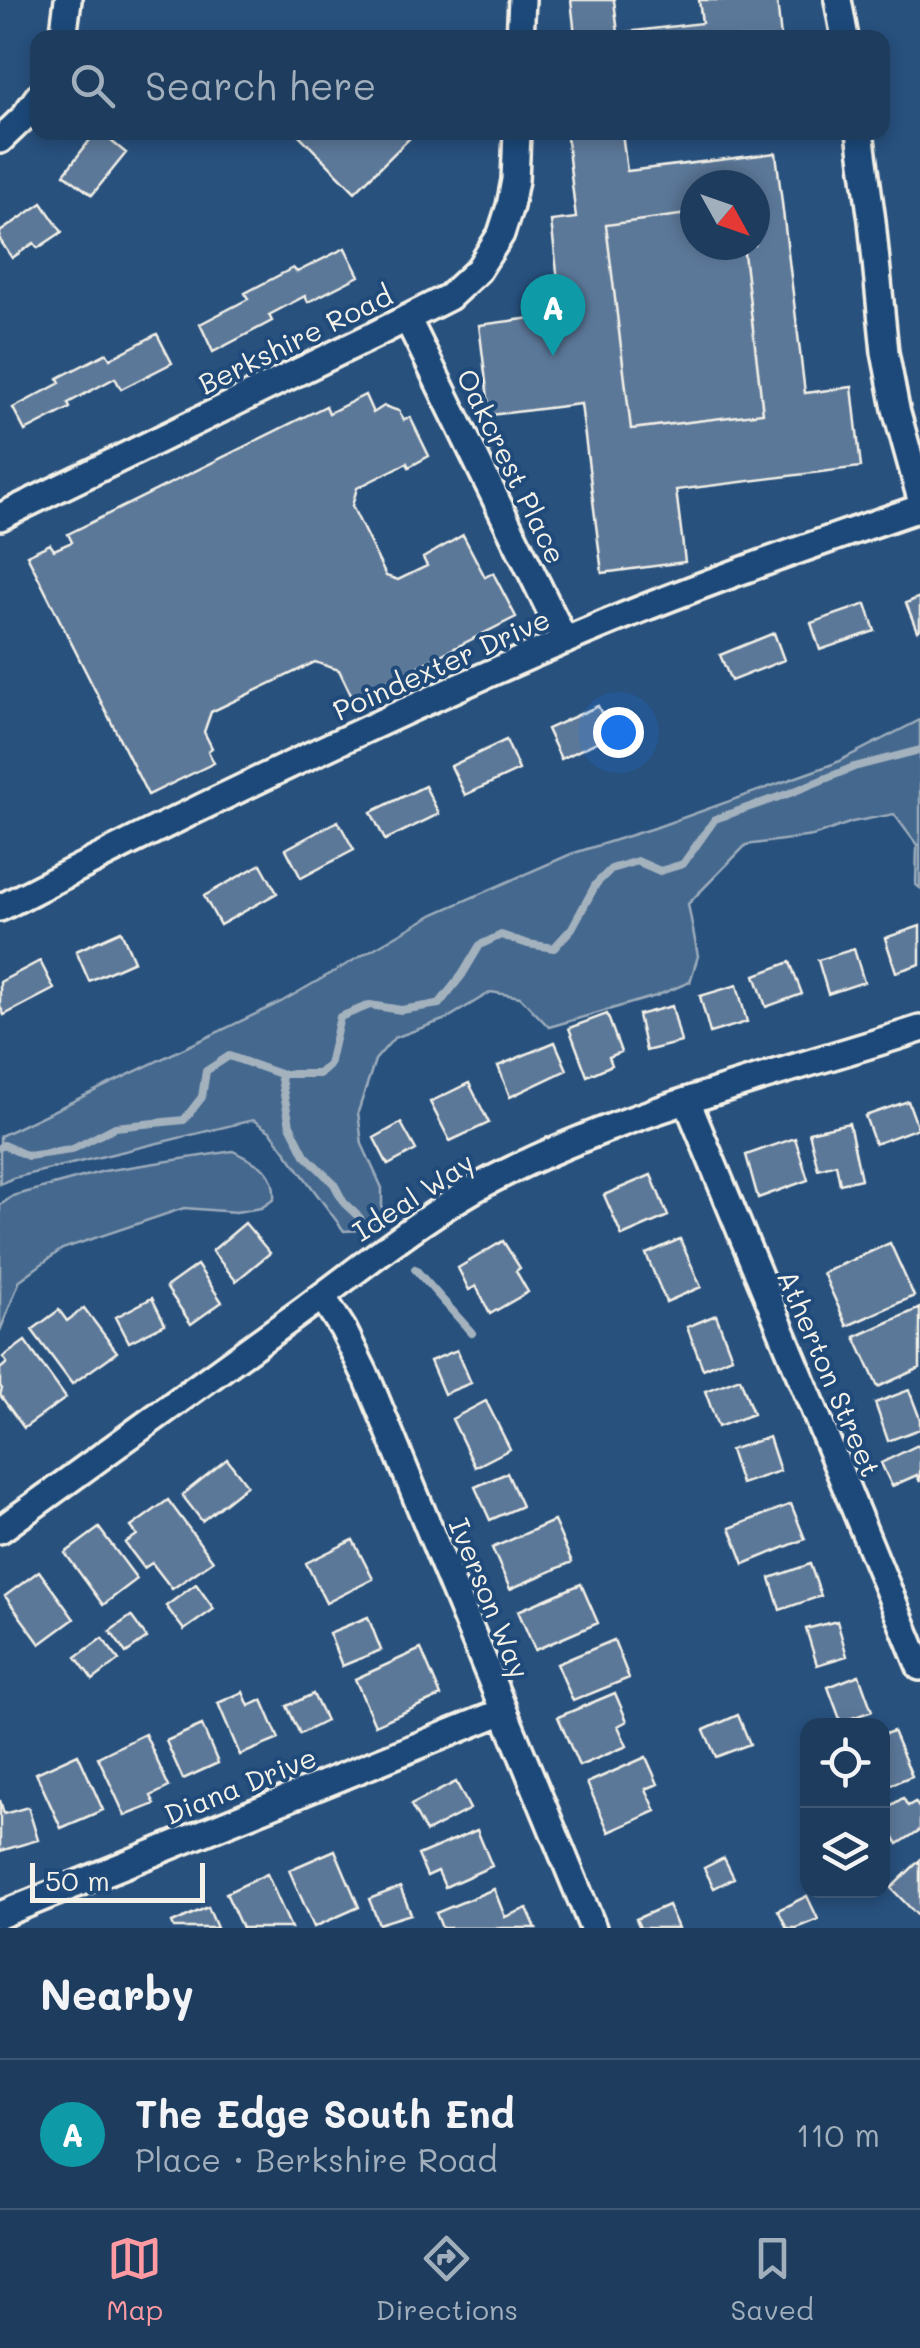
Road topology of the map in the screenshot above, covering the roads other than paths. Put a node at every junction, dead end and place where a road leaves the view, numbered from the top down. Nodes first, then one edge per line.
1 (68, 0) edge
2 (522, 0) edge
3 (838, 0) edge
4 (64, 30) edge
5 (520, 30) edge
6 (844, 30) edge
7 (30, 108) edge
8 (0, 140) edge
9 (516, 140) edge
10 (861, 140) edge
11 (407, 318) junction
12 (920, 496) edge
13 (920, 508) edge
14 (0, 517) edge
15 (566, 640) junction
16 (0, 908) edge
17 (920, 1028) edge
18 (687, 1101) junction
19 (322, 1296) junction
20 (0, 1530) edge
21 (920, 1667) edge
22 (504, 1711) junction
23 (0, 1916) edge
24 (593, 1928) edge

1 - 4 street
2 - 5 street
3 - 6 street
7 - 8 street
9 - 11 street, Berkshire Road
10 - 12 street
11 - 14 street, Berkshire Road
11 - 15 street, Oakcrest Place
13 - 15 street, Poindexter Drive
15 - 16 street, Poindexter Drive
17 - 18 street, Ideal Way
18 - 19 street, Ideal Way
18 - 21 street, Atherton Street
19 - 20 street, Ideal Way
19 - 22 street, Iverson Way
22 - 23 street, Diana Drive
22 - 24 street, Iverson Way

